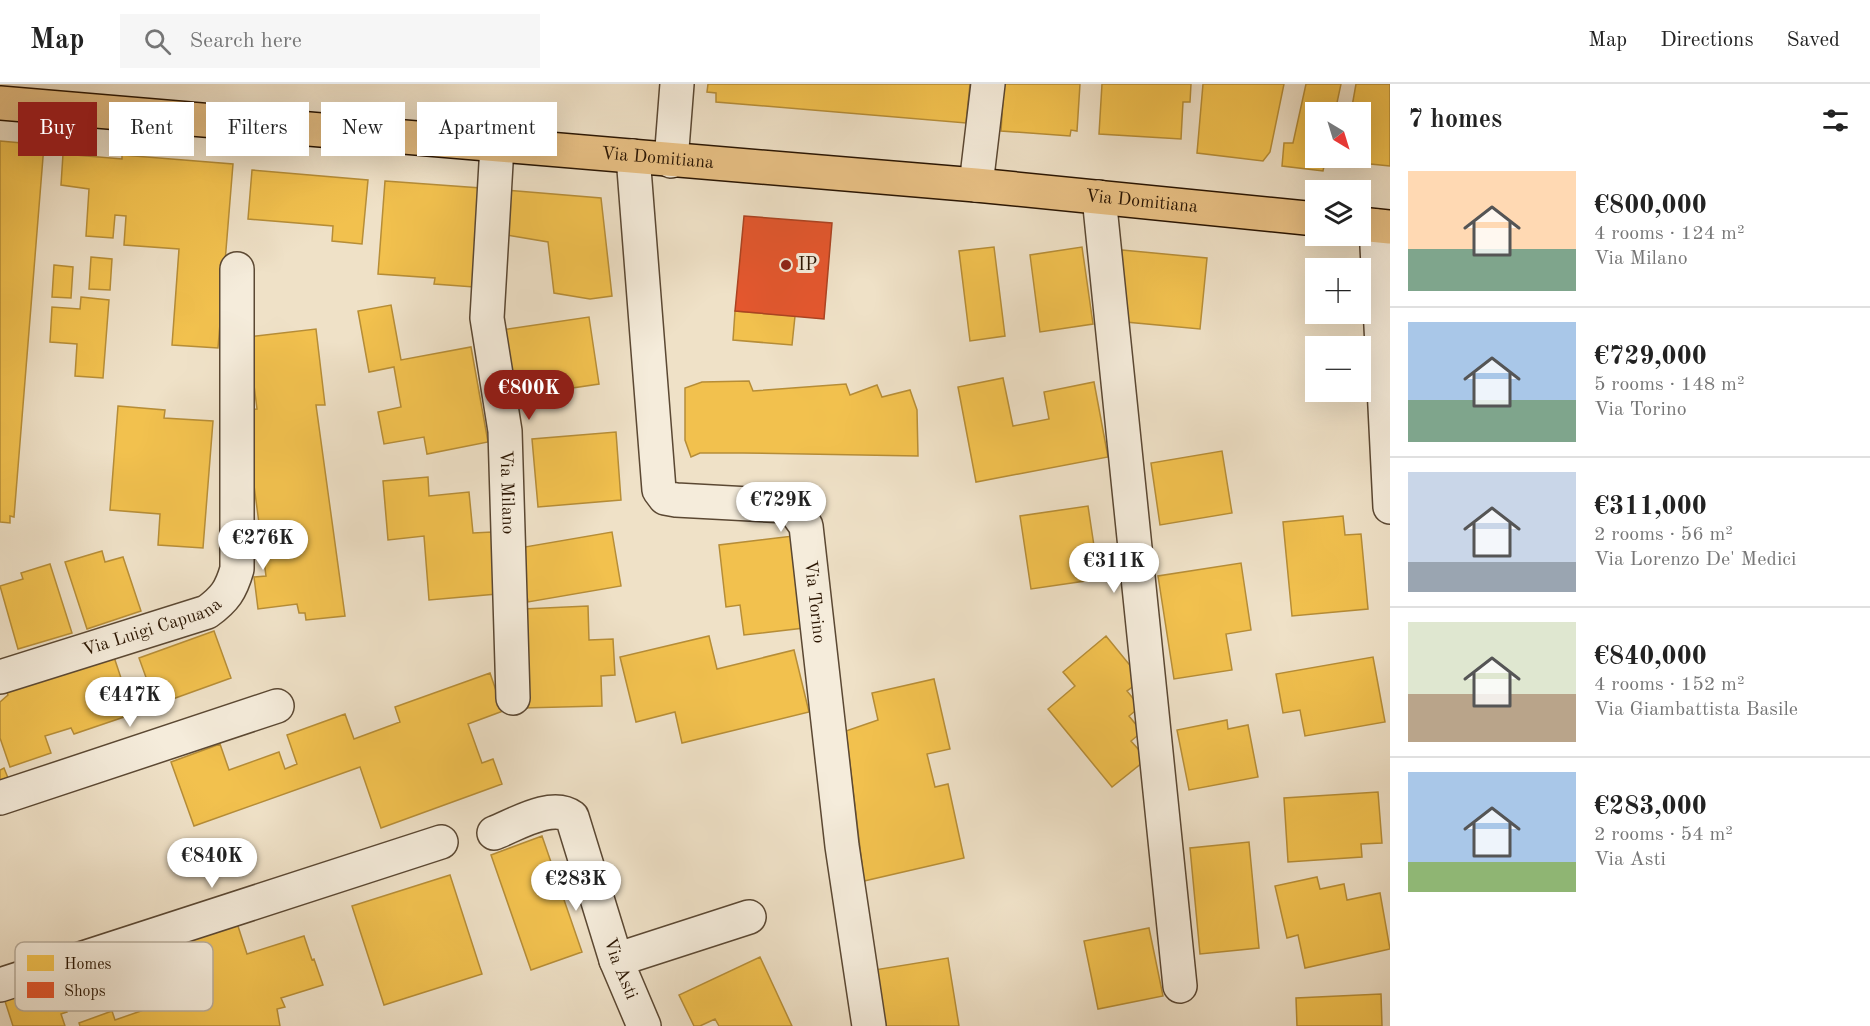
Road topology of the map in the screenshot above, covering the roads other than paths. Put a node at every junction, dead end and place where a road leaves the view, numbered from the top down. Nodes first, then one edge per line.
1 (676, 84) edge
2 (988, 84) edge
3 (0, 103) edge
4 (417, 139) edge
5 (557, 150) edge
6 (496, 156) edge
7 (633, 156) junction
8 (672, 160) junction
9 (976, 186) junction
10 (1099, 197) junction
11 (1305, 218) edge
12 (1376, 225) edge
13 (237, 269) dead end
14 (1390, 507) edge
15 (0, 677) edge
16 (513, 698) dead end
17 (277, 706) dead end
18 (0, 798) edge
19 (494, 833) dead end
20 (441, 842) dead end
21 (748, 917) dead end
22 (133, 942) edge
23 (616, 960) junction
24 (15, 980) edge
25 (0, 985) edge
26 (1180, 986) dead end
27 (644, 1026) edge
28 (869, 1026) edge

1 - 8 street
2 - 9 street
3 - 4 main road, Via Domitiana
5 - 7 main road, Via Domitiana
6 - 16 street, Via Milano
7 - 8 main road, Via Domitiana
7 - 28 street, Via Torino
8 - 9 main road, Via Domitiana
9 - 10 main road, Via Domitiana
10 - 11 main road, Via Domitiana
10 - 26 street
12 - 14 street
13 - 15 street, Via Luigi Capuana
17 - 18 street
19 - 23 street, Via Asti
20 - 22 street
21 - 23 street
23 - 27 street, Via Asti
24 - 25 street

